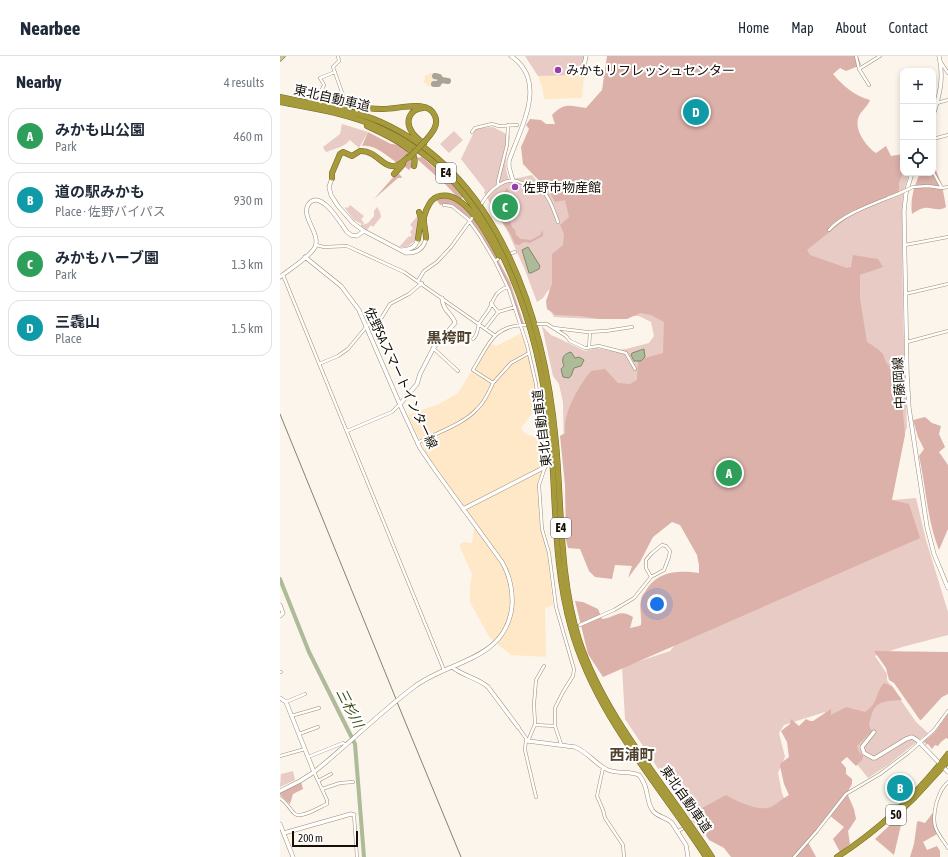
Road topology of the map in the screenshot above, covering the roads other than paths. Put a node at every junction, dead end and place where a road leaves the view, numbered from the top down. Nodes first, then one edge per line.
1 (283, 56) edge
2 (338, 56) edge
3 (511, 56) edge
4 (586, 56) edge
5 (856, 56) edge
6 (880, 56) edge
7 (939, 56) edge
8 (280, 59) edge
9 (940, 61) junction
10 (859, 69) junction
11 (335, 72) junction
12 (948, 73) edge
13 (582, 75) dead end
14 (869, 85) dead end
15 (320, 94) dead end
16 (280, 97) edge
17 (344, 98) dead end
18 (288, 99) junction
19 (948, 100) edge
20 (280, 102) edge
21 (937, 103) junction
22 (936, 106) edge
23 (329, 112) junction
24 (508, 125) junction
25 (517, 125) dead end
26 (472, 132) dead end
27 (948, 135) edge
28 (936, 138) edge
29 (425, 139) junction
30 (409, 157) junction
31 (349, 160) dead end
32 (414, 166) dead end
33 (394, 174) dead end
34 (911, 176) edge
35 (935, 176) edge
36 (332, 178) junction
37 (460, 180) junction
38 (513, 181) junction
39 (498, 185) junction
40 (948, 186) edge
41 (942, 188) junction
42 (482, 203) dead end
43 (444, 205) dead end
44 (419, 212) dead end
45 (471, 220) junction
46 (558, 222) dead end
47 (829, 230) dead end
48 (364, 231) junction
49 (948, 237) edge
50 (426, 238) joint
51 (418, 239) joint
52 (316, 245) junction
53 (905, 245) junction
54 (399, 249) junction
55 (305, 257) junction
56 (498, 259) dead end
57 (494, 261) junction
58 (281, 276) edge
59 (418, 281) junction
60 (422, 283) junction
61 (948, 284) edge
62 (515, 286) junction
63 (507, 287) junction
64 (905, 294) junction
65 (442, 298) junction
66 (491, 303) junction
67 (515, 307) junction
68 (498, 312) junction
69 (479, 324) junction
70 (537, 324) dead end
71 (523, 325) junction
72 (367, 326) junction
73 (632, 327) dead end
74 (554, 328) junction
75 (486, 329) junction
76 (948, 331) edge
77 (590, 332) junction
78 (494, 335) junction
79 (473, 339) dead end
80 (907, 342) junction
81 (433, 348) junction
82 (589, 348) junction
83 (529, 353) junction
84 (319, 364) junction
85 (635, 369) dead end
86 (458, 371) dead end
87 (493, 383) junction
88 (400, 404) junction
89 (347, 431) junction
90 (418, 442) junction
91 (545, 467) junction
92 (463, 509) junction
93 (651, 577) junction
94 (948, 588) edge
95 (280, 605) edge
96 (280, 616) edge
97 (580, 625) dead end
98 (544, 666) dead end
99 (452, 667) junction
100 (444, 670) junction
101 (306, 694) dead end
102 (280, 698) edge
103 (286, 702) junction
104 (319, 708) dead end
105 (948, 711) edge
106 (291, 716) junction
107 (534, 725) junction
108 (555, 726) junction
109 (318, 727) dead end
110 (518, 727) joint
111 (874, 732) dead end
112 (298, 734) junction
113 (527, 740) junction
114 (920, 742) junction
115 (561, 744) junction
116 (346, 745) junction
117 (305, 749) junction
118 (948, 754) edge
119 (280, 756) edge
120 (308, 757) junction
121 (948, 761) edge
122 (942, 765) junction
123 (603, 768) junction
124 (314, 772) junction
125 (948, 772) edge
126 (331, 774) dead end
127 (318, 781) junction
128 (353, 782) dead end
129 (948, 782) edge
130 (322, 789) junction
131 (280, 791) edge
132 (536, 797) dead end
133 (280, 798) edge
134 (354, 815) joint
135 (280, 824) edge
136 (682, 829) dead end
137 (678, 831) junction
138 (284, 833) junction
139 (948, 848) edge
140 (293, 857) edge
141 (357, 857) edge
142 (624, 857) edge
143 (686, 857) edge
144 (706, 857) edge
145 (712, 857) edge
146 (794, 857) edge
147 (837, 857) edge
148 (843, 857) edge

1 - 8 main road
2 - 11 street
3 - 38 main road
4 - 13 main road
5 - 10 street
6 - 10 street
7 - 9 main road
9 - 12 street
9 - 21 main road
10 - 14 street
11 - 15 street
11 - 17 street
16 - 18 highway, 東北自動車道 / E4
18 - 29 highway
18 - 37 highway, 東北自動車道 / E4
19 - 21 street
20 - 23 highway, 東北自動車道 / E4
21 - 22 main road
23 - 32 highway
23 - 62 highway, 東北自動車道 / E4
24 - 25 street
24 - 26 street
24 - 39 street
27 - 28 street
29 - 30 highway, bridge
29 - 37 highway
30 - 33 highway
30 - 36 highway
31 - 36 highway
34 - 53 main road, 中藤岡線
35 - 41 street
36 - 48 main road
37 - 145 highway, 東北自動車道 / E4
38 - 39 street
38 - 46 street
39 - 42 street
40 - 41 street
41 - 47 street, bridge
43 - 45 street
44 - 51 highway
45 - 57 street
45 - 59 street
48 - 52 main road
48 - 54 main road
49 - 53 street
50 - 54 main road
50 - 62 highway
51 - 54 main road
52 - 55 main road
52 - 59 street
53 - 64 main road, 中藤岡線
55 - 58 main road
55 - 72 main road, 佐野SAスマートインター線
56 - 57 street
57 - 63 street
58 - 84 street
59 - 60 street
60 - 65 street
60 - 72 street
61 - 64 street
62 - 144 highway, 東北自動車道 / E4
63 - 66 street
63 - 67 street
64 - 80 main road, 中藤岡線
65 - 69 street
65 - 81 main road
66 - 68 street
66 - 69 street
67 - 68 street
67 - 71 street
68 - 75 street
69 - 75 street
69 - 79 street
70 - 74 street
71 - 78 street
71 - 83 street
72 - 84 street
72 - 88 main road, 佐野SAスマートインター線
73 - 77 street
74 - 77 street
74 - 82 street
75 - 78 street
76 - 80 street
77 - 82 street
78 - 87 street
80 - 94 main road, 中藤岡線
81 - 86 street
81 - 88 main road
82 - 85 street
83 - 87 street
83 - 91 street
84 - 89 street
87 - 90 street
88 - 89 street
88 - 90 main road, 佐野SAスマートインター線
89 - 100 street
90 - 92 main road, 佐野SAスマートインター線
91 - 92 main road
91 - 108 street
92 - 99 main road, 佐野SAスマートインター線
93 - 93 street
93 - 97 street
95 - 96 main road
98 - 107 street
99 - 100 main road, 佐野SAスマートインター線
99 - 110 main road
100 - 116 main road, 佐野SAスマートインター線
101 - 103 street
102 - 103 main road
103 - 106 main road
104 - 106 street
105 - 114 street
106 - 112 main road
107 - 108 street
107 - 113 street
108 - 115 street
109 - 112 street
110 - 113 street
111 - 114 main road
112 - 117 main road
113 - 115 main road
113 - 132 street
114 - 122 main road
114 - 146 street
115 - 123 main road
116 - 120 street
116 - 124 main road
117 - 119 street
117 - 120 main road
118 - 122 highway, 50
120 - 124 main road
121 - 122 highway, 50
122 - 125 main road
122 - 147 highway, 50
122 - 148 highway, 50
123 - 137 main road
123 - 142 street
124 - 127 street
124 - 131 main road
126 - 127 street
127 - 130 street
128 - 130 street
129 - 139 street
130 - 133 street
134 - 138 main road
134 - 141 street
135 - 138 main road
136 - 137 street
137 - 143 main road
138 - 140 main road

